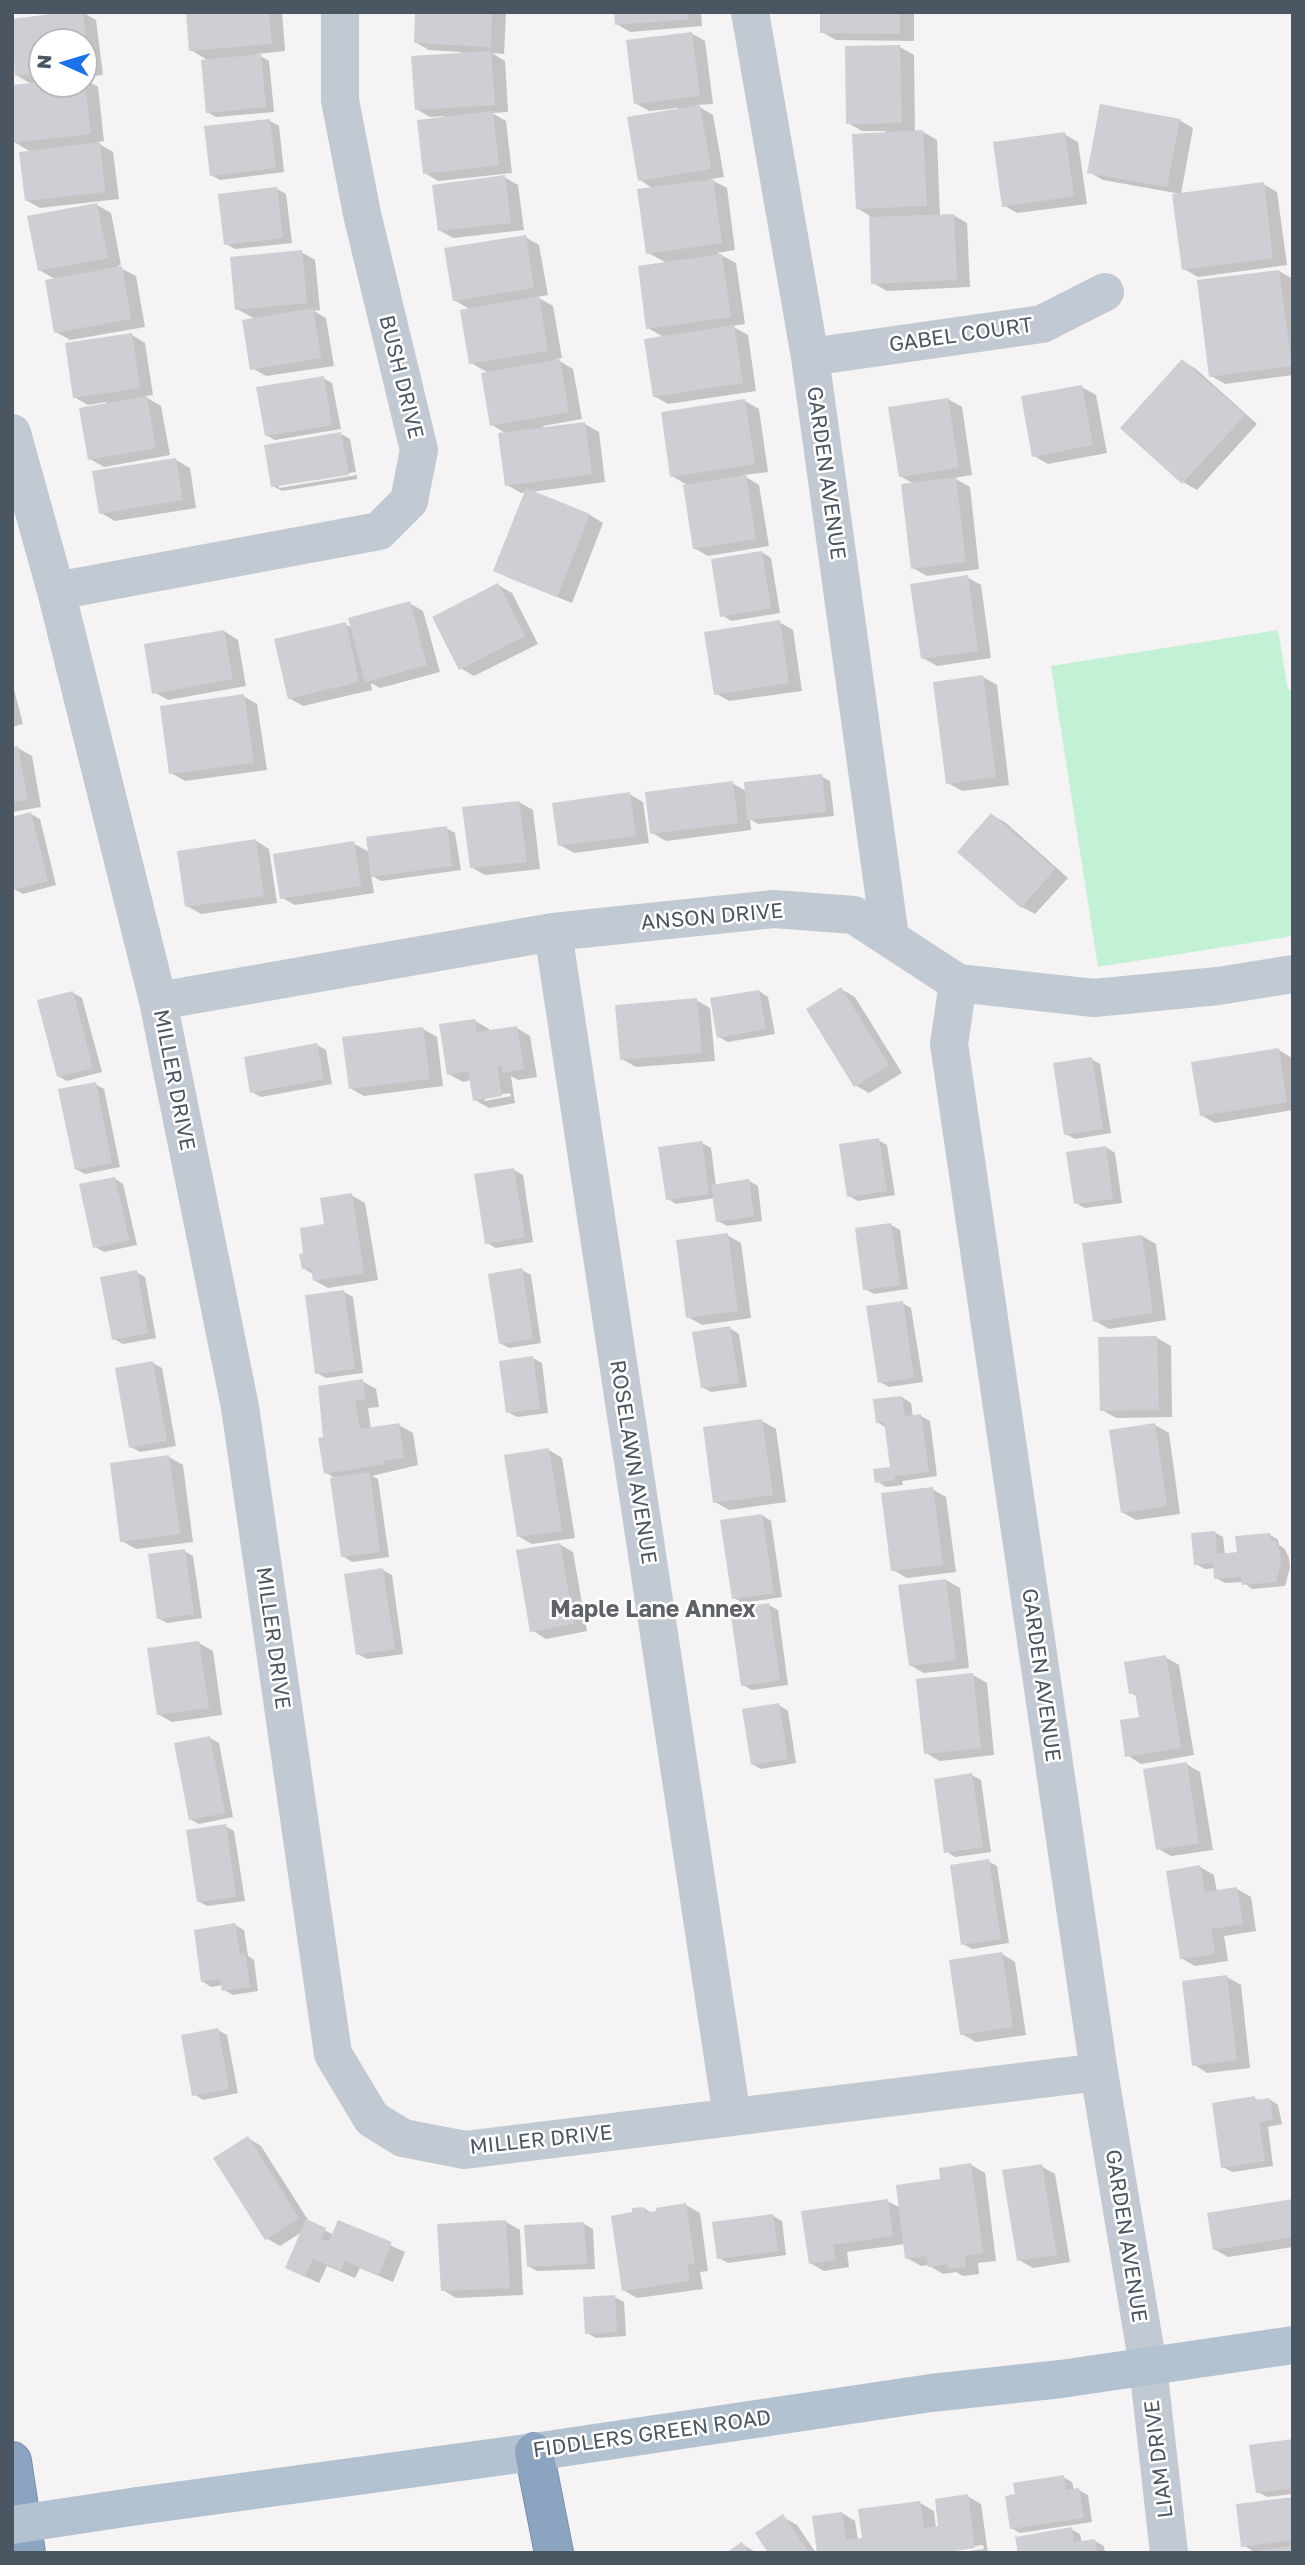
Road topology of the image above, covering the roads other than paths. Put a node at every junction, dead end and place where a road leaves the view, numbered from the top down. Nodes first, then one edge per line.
1 (340, 12) edge
2 (750, 12) edge
3 (1105, 292) dead end
4 (810, 357) junction
5 (12, 433) edge
6 (56, 591) junction
7 (553, 932) junction
8 (890, 937) junction
9 (1293, 974) edge
10 (958, 983) junction
11 (158, 1001) junction
12 (1099, 2072) junction
13 (733, 2117) junction
14 (1293, 2345) edge
15 (1148, 2366) junction
16 (534, 2452) junction
17 (12, 2461) edge
18 (12, 2525) edge
19 (26, 2553) edge
20 (554, 2553) edge
21 (1169, 2553) edge

1 - 6 street, BUSH DRIVE
2 - 4 street, GARDEN AVENUE
3 - 4 street, GABEL COURT
4 - 8 street, GARDEN AVENUE
5 - 6 street, MILLER DRIVE
6 - 11 street, MILLER DRIVE
7 - 8 street, ANSON DRIVE
7 - 11 street, ANSON DRIVE
7 - 13 street, ROSELAWN AVENUE
8 - 10 street, ANSON DRIVE
9 - 10 street, ANSON DRIVE
10 - 12 street, GARDEN AVENUE
11 - 13 street, MILLER DRIVE
12 - 13 street, MILLER DRIVE
12 - 15 street, GARDEN AVENUE
14 - 15 main road, FIDDLERS GREEN ROAD
15 - 16 main road, FIDDLERS GREEN ROAD
15 - 21 street, LIAM DRIVE
16 - 18 main road, FIDDLERS GREEN ROAD, bridge
16 - 20 highway
17 - 19 highway

